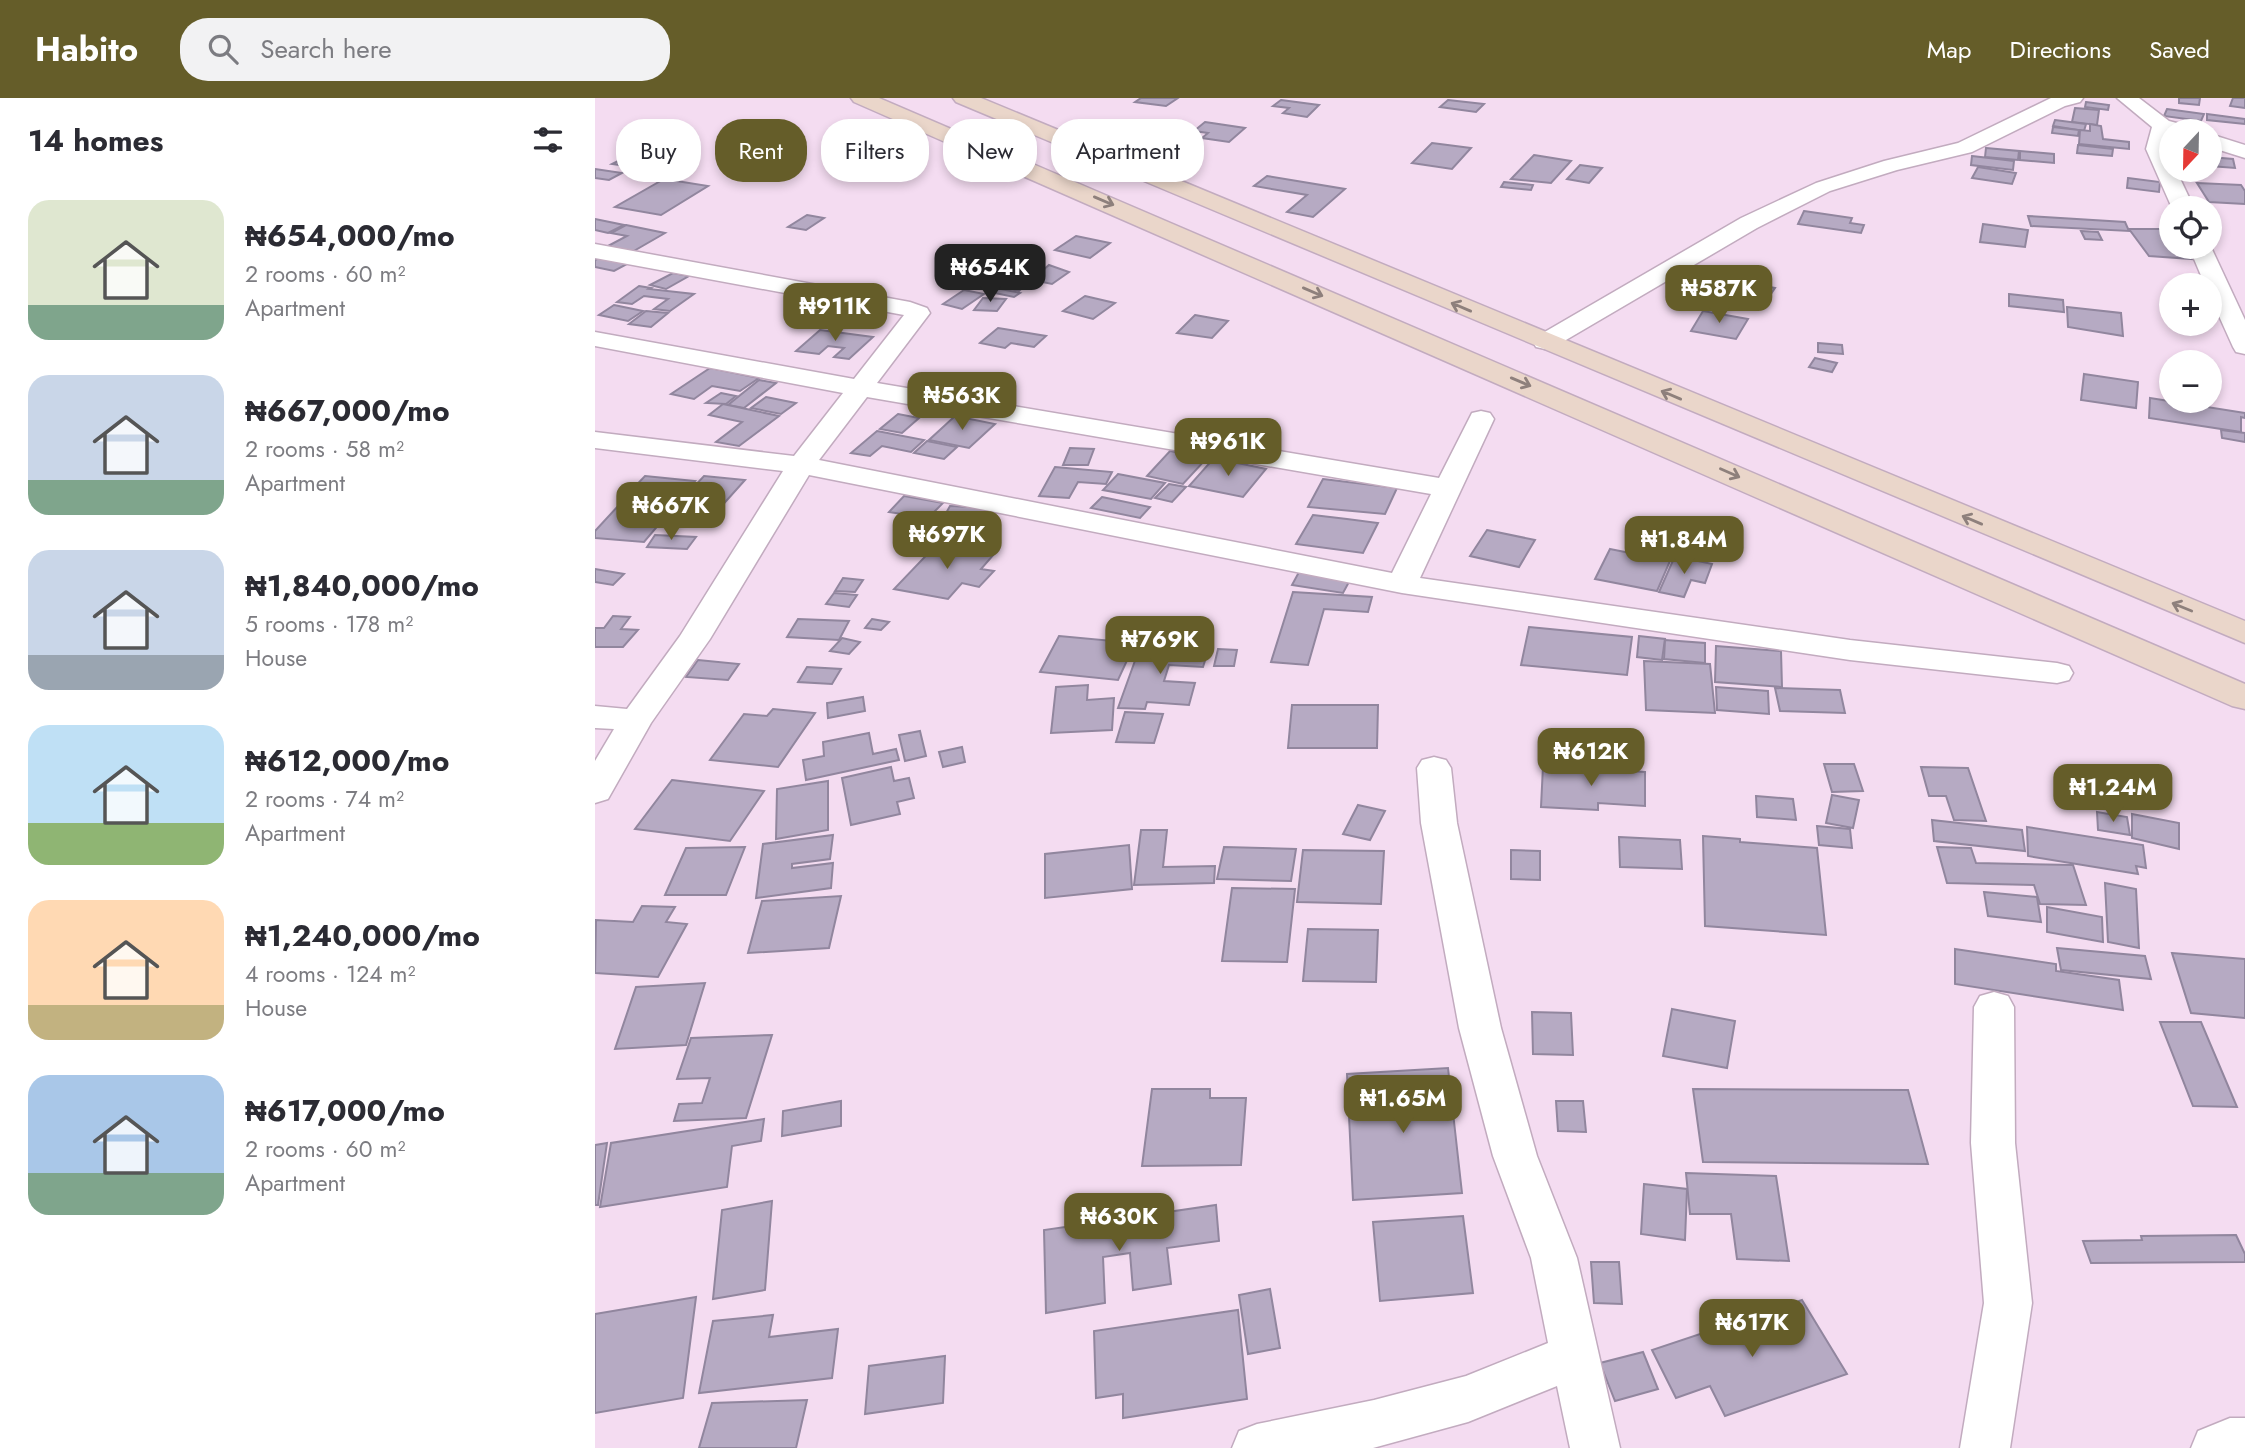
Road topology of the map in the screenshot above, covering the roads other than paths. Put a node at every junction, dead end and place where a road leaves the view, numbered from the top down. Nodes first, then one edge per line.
1 (861, 98) edge
2 (963, 98) edge
3 (2073, 98) edge
4 (2127, 98) edge
5 (2159, 123) edge
6 (2159, 137) edge
7 (2223, 144) edge
8 (2245, 152) edge
9 (2159, 156) edge
10 (595, 251) edge
11 (2205, 259) edge
12 (595, 339) edge
13 (1545, 342) junction
14 (2245, 347) edge
15 (859, 388) junction
16 (1481, 419) dead end
17 (595, 440) edge
18 (801, 465) junction
19 (1446, 488) junction
20 (1402, 584) junction
21 (2245, 633) edge
22 (2057, 673) dead end
23 (2245, 698) edge
24 (595, 717) edge
25 (636, 720) junction
26 (1434, 768) dead end
27 (595, 791) edge
28 (1994, 1007) dead end
29 (1575, 1355) junction
30 (2245, 1442) edge
31 (1257, 1448) edge
32 (1595, 1448) edge
33 (1985, 1448) edge
34 (2216, 1448) edge

1 -> 23 street
13 -> 2 street
3 - 13 street
4 - 5 street
6 - 9 street
7 - 8 street
10 - 15 street
11 - 14 street
12 - 15 street
21 -> 13 street
15 - 18 street
15 - 19 street
16 - 19 street
17 - 18 street
18 - 20 street
18 - 25 street
19 - 20 street
20 - 22 street
24 - 25 street
25 - 27 street
26 - 29 street
28 - 33 street
29 - 31 street
29 - 32 street
30 - 34 street

